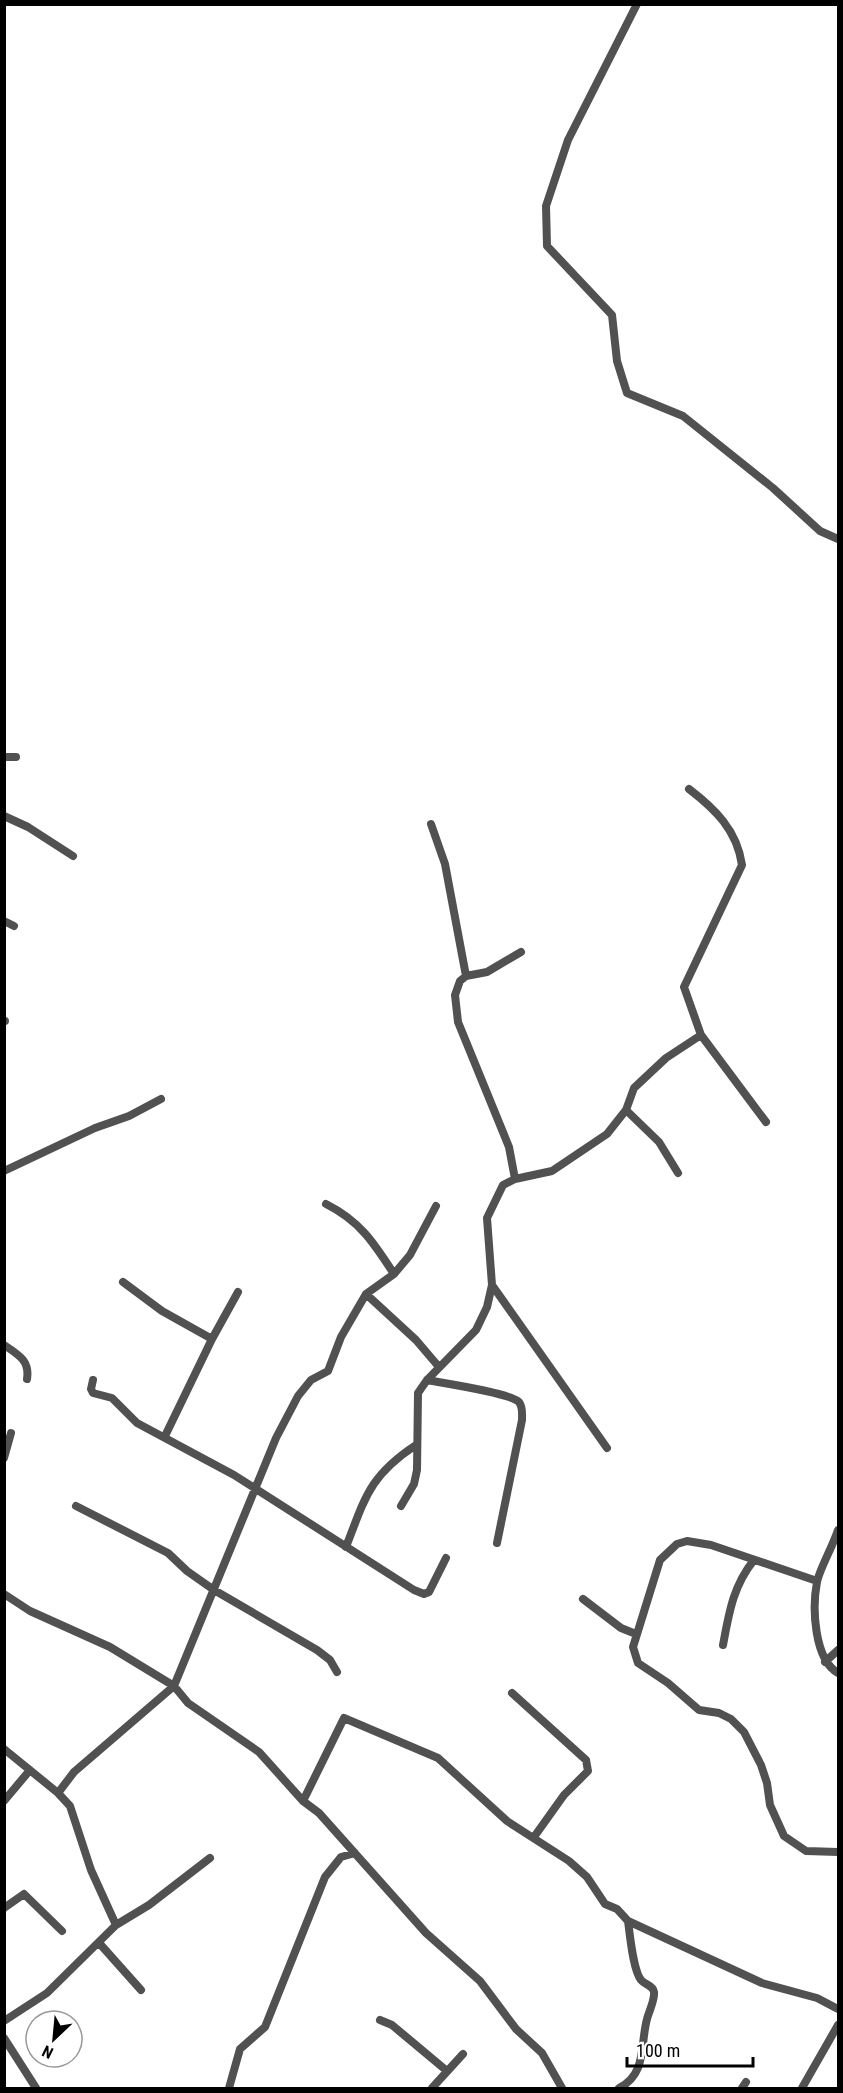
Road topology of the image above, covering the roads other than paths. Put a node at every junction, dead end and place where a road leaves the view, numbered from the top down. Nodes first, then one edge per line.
1 (637, 4) edge
2 (838, 539) edge
3 (4, 757) edge
4 (16, 757) dead end
5 (689, 789) dead end
6 (4, 816) edge
7 (431, 824) dead end
8 (73, 856) dead end
9 (4, 921) edge
10 (14, 926) dead end
11 (521, 952) dead end
12 (466, 976) junction
13 (701, 1035) junction
14 (161, 1099) dead end
15 (626, 1110) junction
16 (766, 1122) dead end
17 (4, 1171) edge
18 (678, 1173) dead end
19 (515, 1179) junction
20 (326, 1204) dead end
21 (436, 1206) dead end
22 (394, 1274) junction
23 (123, 1282) dead end
24 (492, 1286) junction
25 (238, 1292) dead end
26 (366, 1294) junction
27 (212, 1339) junction
28 (4, 1345) edge
29 (440, 1367) junction
30 (27, 1379) dead end
31 (93, 1380) dead end
32 (427, 1380) junction
33 (10, 1433) dead end
34 (165, 1436) junction
35 (416, 1445) junction
36 (607, 1448) dead end
37 (4, 1458) edge
38 (254, 1490) junction
39 (76, 1506) dead end
40 (401, 1506) dead end
41 (838, 1530) edge
42 (497, 1543) dead end
43 (346, 1547) junction
44 (446, 1558) dead end
45 (754, 1560) junction
46 (818, 1581) junction
47 (214, 1590) junction
48 (4, 1594) edge
49 (583, 1599) dead end
50 (636, 1634) junction
51 (723, 1645) dead end
52 (838, 1650) edge
53 (825, 1662) junction
54 (337, 1672) dead end
55 (838, 1673) edge
56 (174, 1686) junction
57 (512, 1693) dead end
58 (4, 1749) edge
59 (30, 1770) junction
60 (58, 1793) junction
61 (4, 1801) edge
62 (303, 1801) junction
63 (534, 1837) junction
64 (838, 1851) edge
65 (356, 1853) junction
66 (210, 1858) dead end
67 (4, 1908) edge
68 (628, 1921) junction
69 (116, 1925) junction
70 (62, 1931) dead end
71 (100, 1944) junction
72 (141, 1990) dead end
73 (838, 2009) edge
74 (380, 2020) dead end
75 (4, 2021) edge
76 (838, 2025) edge
77 (4, 2038) edge
78 (463, 2054) dead end
79 (447, 2071) junction
80 (36, 2088) edge
81 (229, 2088) edge
82 (432, 2088) edge
83 (562, 2088) edge
84 (619, 2088) edge
85 (802, 2088) edge

1 - 2 street
3 - 4 street
5 - 13 street
6 - 8 street
7 - 12 street
9 - 10 street
11 - 12 street
12 - 19 street
13 - 15 street
13 - 16 street
14 - 17 street
15 - 18 street
15 - 19 street
19 - 24 street
20 - 22 street
21 - 22 street
22 - 26 street
23 - 27 street
24 - 29 street
24 - 36 street
25 - 27 street
26 - 29 street
26 - 38 street
27 - 34 street
28 - 30 street
29 - 32 street
31 - 34 street
32 - 35 street
32 - 42 street
33 - 37 street
34 - 38 street
35 - 40 street
35 - 43 street
38 - 43 street
38 - 47 street
39 - 47 street
41 - 46 street
43 - 44 street
45 - 46 street
45 - 50 street
45 - 51 street
46 - 53 street
47 - 54 street
47 - 56 street
48 - 56 street
49 - 50 street
50 - 64 street
52 - 53 street
53 - 55 street
56 - 60 street
56 - 62 street
57 - 63 street
58 - 59 street
59 - 60 street
59 - 61 street
60 - 69 street
62 - 63 street
62 - 65 street
63 - 68 street
65 - 81 street
65 - 83 street
66 - 69 street
67 - 70 street
68 - 73 street
68 - 84 street
69 - 71 street
71 - 72 street
71 - 75 street
74 - 79 street
76 - 85 street
77 - 80 street
78 - 79 street
79 - 82 street

